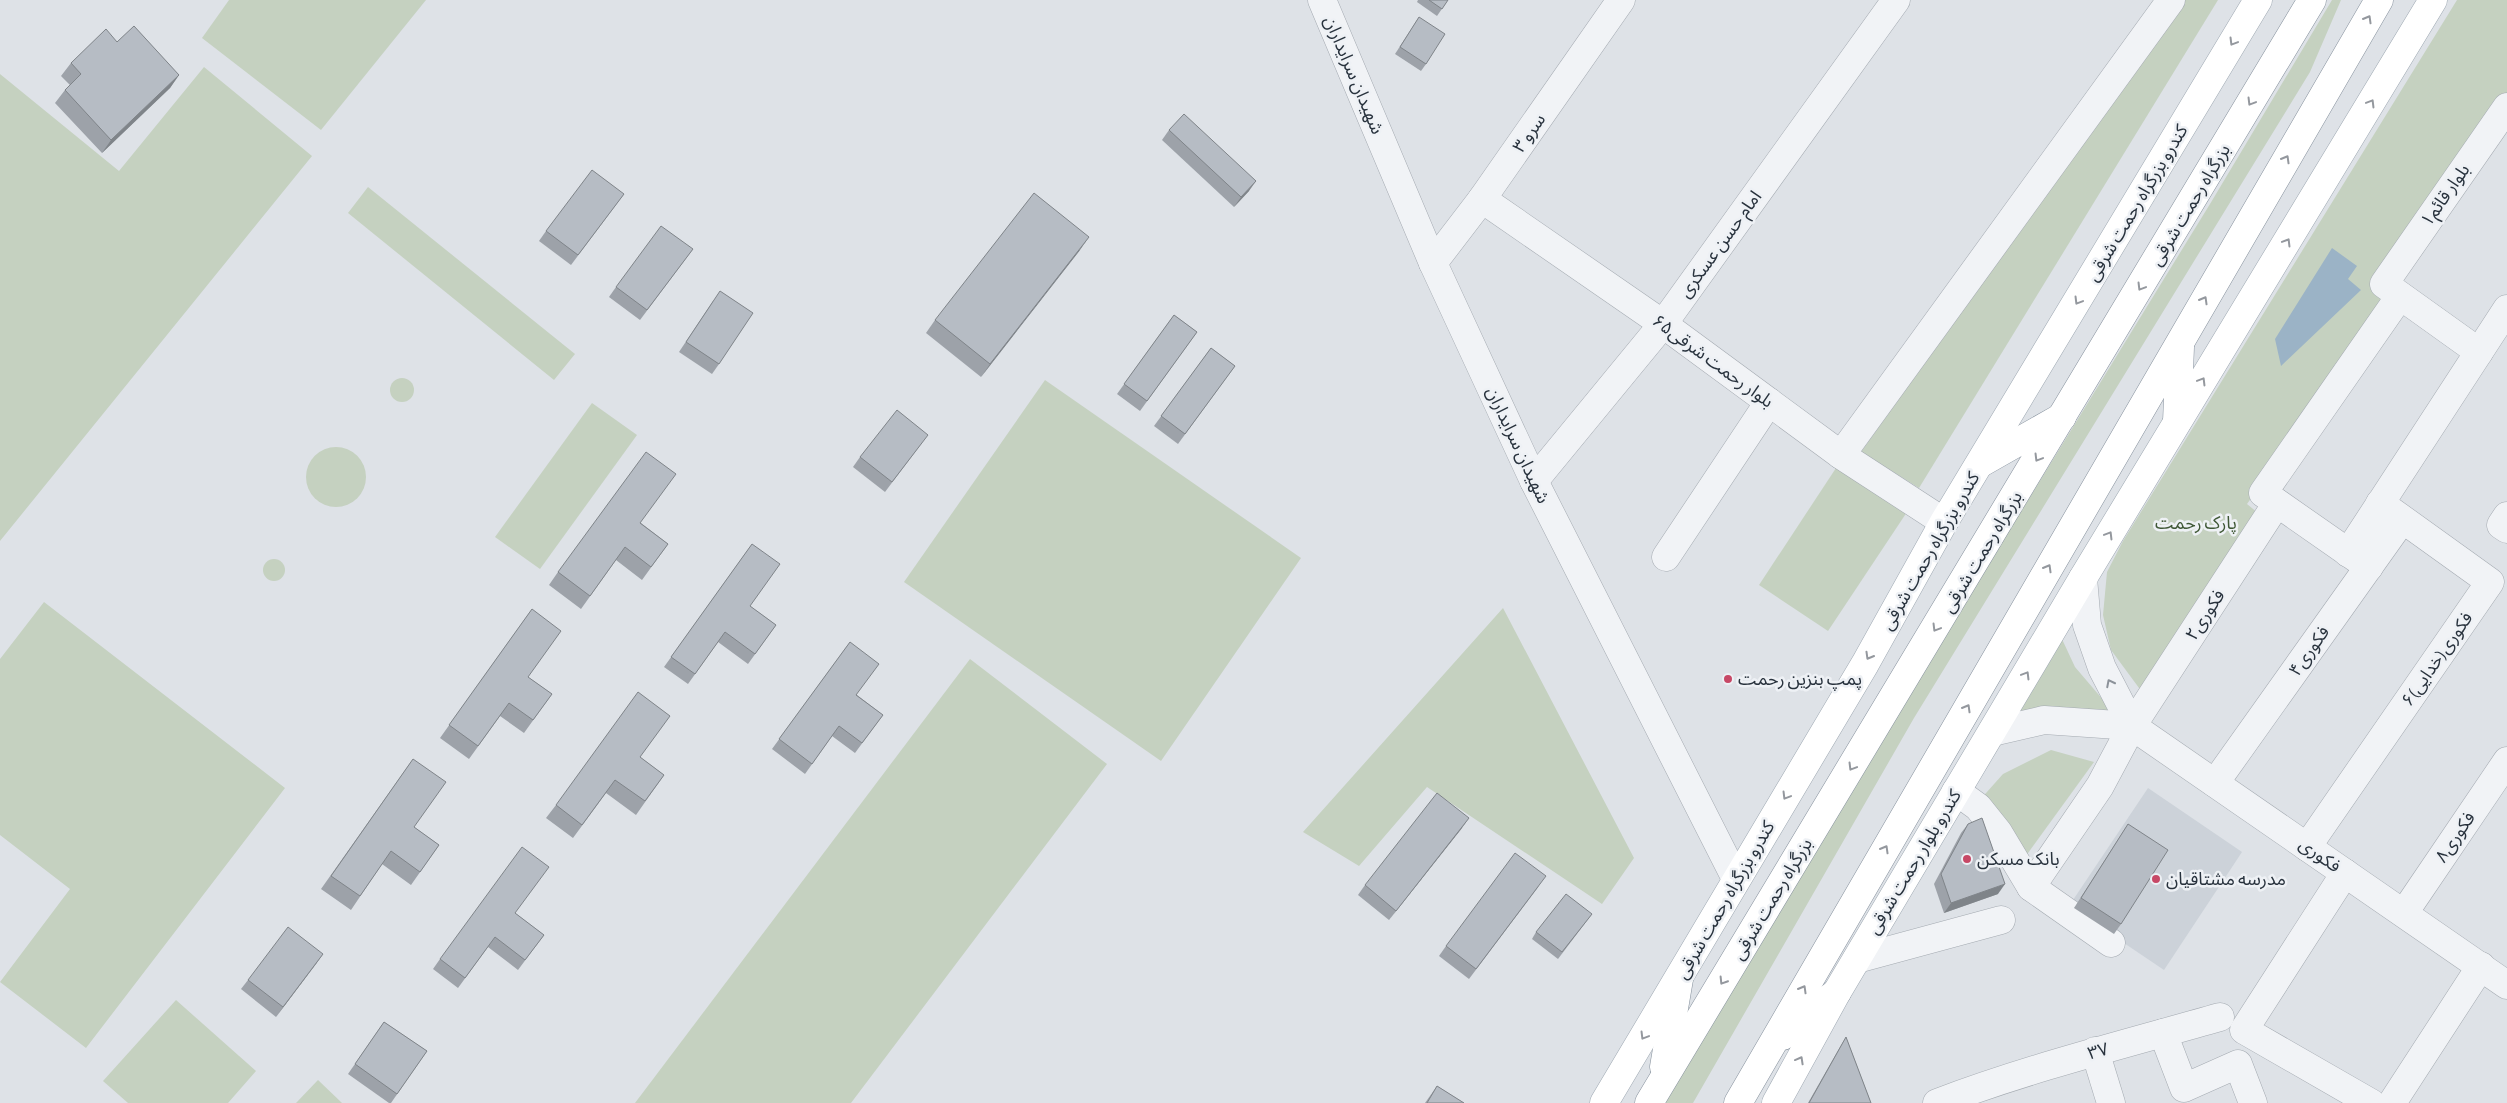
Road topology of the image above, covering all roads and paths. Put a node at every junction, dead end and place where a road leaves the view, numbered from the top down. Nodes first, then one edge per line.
1 (1322, 0) edge
2 (1621, 0) edge
3 (1896, 0) edge
4 (2171, 0) edge
5 (2258, 0) edge
6 (2312, 0) edge
7 (2379, 0) edge
8 (2433, 0) edge
9 (2507, 106) edge
10 (1482, 199) junction
11 (1433, 263) junction
12 (2392, 290) junction
13 (2507, 309) edge
14 (1663, 324) junction
15 (2180, 342) junction
16 (2479, 352) junction
17 (1769, 402) junction
18 (2063, 417) junction
19 (2177, 422) junction
20 (1841, 455) junction
21 (1981, 463) junction
22 (1534, 481) junction
23 (2277, 503) junction
24 (2380, 503) junction
25 (2507, 516) edge
26 (2402, 520) junction
27 (1944, 522) junction
28 (2507, 529) edge
29 (1666, 557) dead end
30 (2358, 560) junction
31 (2083, 578) junction
32 (2132, 726) junction
33 (1992, 732) junction
34 (2507, 761) edge
35 (2215, 783) junction
36 (1956, 791) junction
37 (2307, 846) junction
38 (2345, 873) junction
39 (1736, 879) junction
40 (2032, 888) junction
41 (2404, 913) junction
42 (2001, 920) dead end
43 (2111, 943) dead end
44 (1857, 959) junction
45 (2481, 966) junction
46 (1679, 979) junction
47 (2507, 985) edge
48 (1837, 992) junction
49 (2220, 1017) dead end
50 (2163, 1033) junction
51 (1770, 1046) junction
52 (2095, 1051) junction
53 (1662, 1080) junction
54 (1979, 1096) edge
55 (1604, 1103) edge
56 (1649, 1103) edge
57 (1738, 1103) edge
58 (1776, 1103) edge
59 (1937, 1103) edge
60 (2111, 1103) edge
61 (2253, 1103) edge
62 (2370, 1103) edge
63 (2392, 1103) edge

1 - 11 street, شهیدان سرایداران
2 - 10 street, سرو ۳
3 - 14 street, امام حسن عسکری
4 - 20 street
5 -> 21 main road, کندرو بزرگراه رحمت شرقی
6 -> 18 main road, بزرگراه رحمت شرقی
15 -> 7 main road
19 -> 8 main road
9 - 12 street, بلوار قائم۱
10 - 11 street, سرو ۳
10 - 14 street, بلوار رحمت شرقی۶۵
11 - 22 street, شهیدان سرایداران
12 - 16 street
12 - 23 street, بلوار قائم۱
13 - 16 street
14 - 17 street, بلوار رحمت شرقی۶۵
14 - 22 street, امام حسن عسکری
15 - 19 main road
51 -> 15 main road
16 - 24 street
17 - 20 street, بلوار رحمت شرقی۶۵
17 - 29 street
18 - 21 main road
18 -> 53 main road, بزرگراه رحمت شرقی
31 -> 19 main road
20 - 27 street, بلوار رحمت شرقی۶۵
21 - 27 main road, کندرو بزرگراه رحمت شرقی
22 - 39 street, شهیدان سرایداران
23 - 30 street
23 - 32 street, فکوری۲
24 - 26 street, ۶فکوری(خدایی)
24 - 30 street
25 - 28 street
26 - 30 street, فکوری۴
26 - 37 street, ۶فکوری(خدایی)
27 -> 39 main road, کندرو بزرگراه رحمت شرقی
30 - 35 street, فکوری۴
32 -> 31 street, فکوری
33 -> 31 main road
32 - 33 street
32 - 35 street, فکوری
32 - 40 street, فکوری۲
33 - 36 main road, کندرو بلوار رحمت شرقی
34 - 41 street, فکوری۸
35 - 37 street, فکوری
36 - 40 street
36 - 44 main road, کندرو بلوار رحمت شرقی
37 - 38 street, فکوری
38 - 41 street, فکوری
38 - 62 street
39 - 46 main road, کندرو بزرگراه رحمت شرقی
40 - 43 street
41 - 45 street, فکوری
42 - 44 street
44 - 48 main road, کندرو بلوار رحمت شرقی
45 - 47 street, فکوری
45 - 63 street
46 - 53 main road
46 -> 55 main road, کندرو بزرگراه رحمت شرقی
48 - 51 main road
58 -> 48 main road
49 - 50 street, ۳۷
50 - 52 street, ۳۷
50 - 61 street
51 - 57 main road
52 - 54 street, ۳۷
52 - 60 street
53 - 56 main road, بزرگراه رحمت شرقی
54 - 59 street, ۳۷

